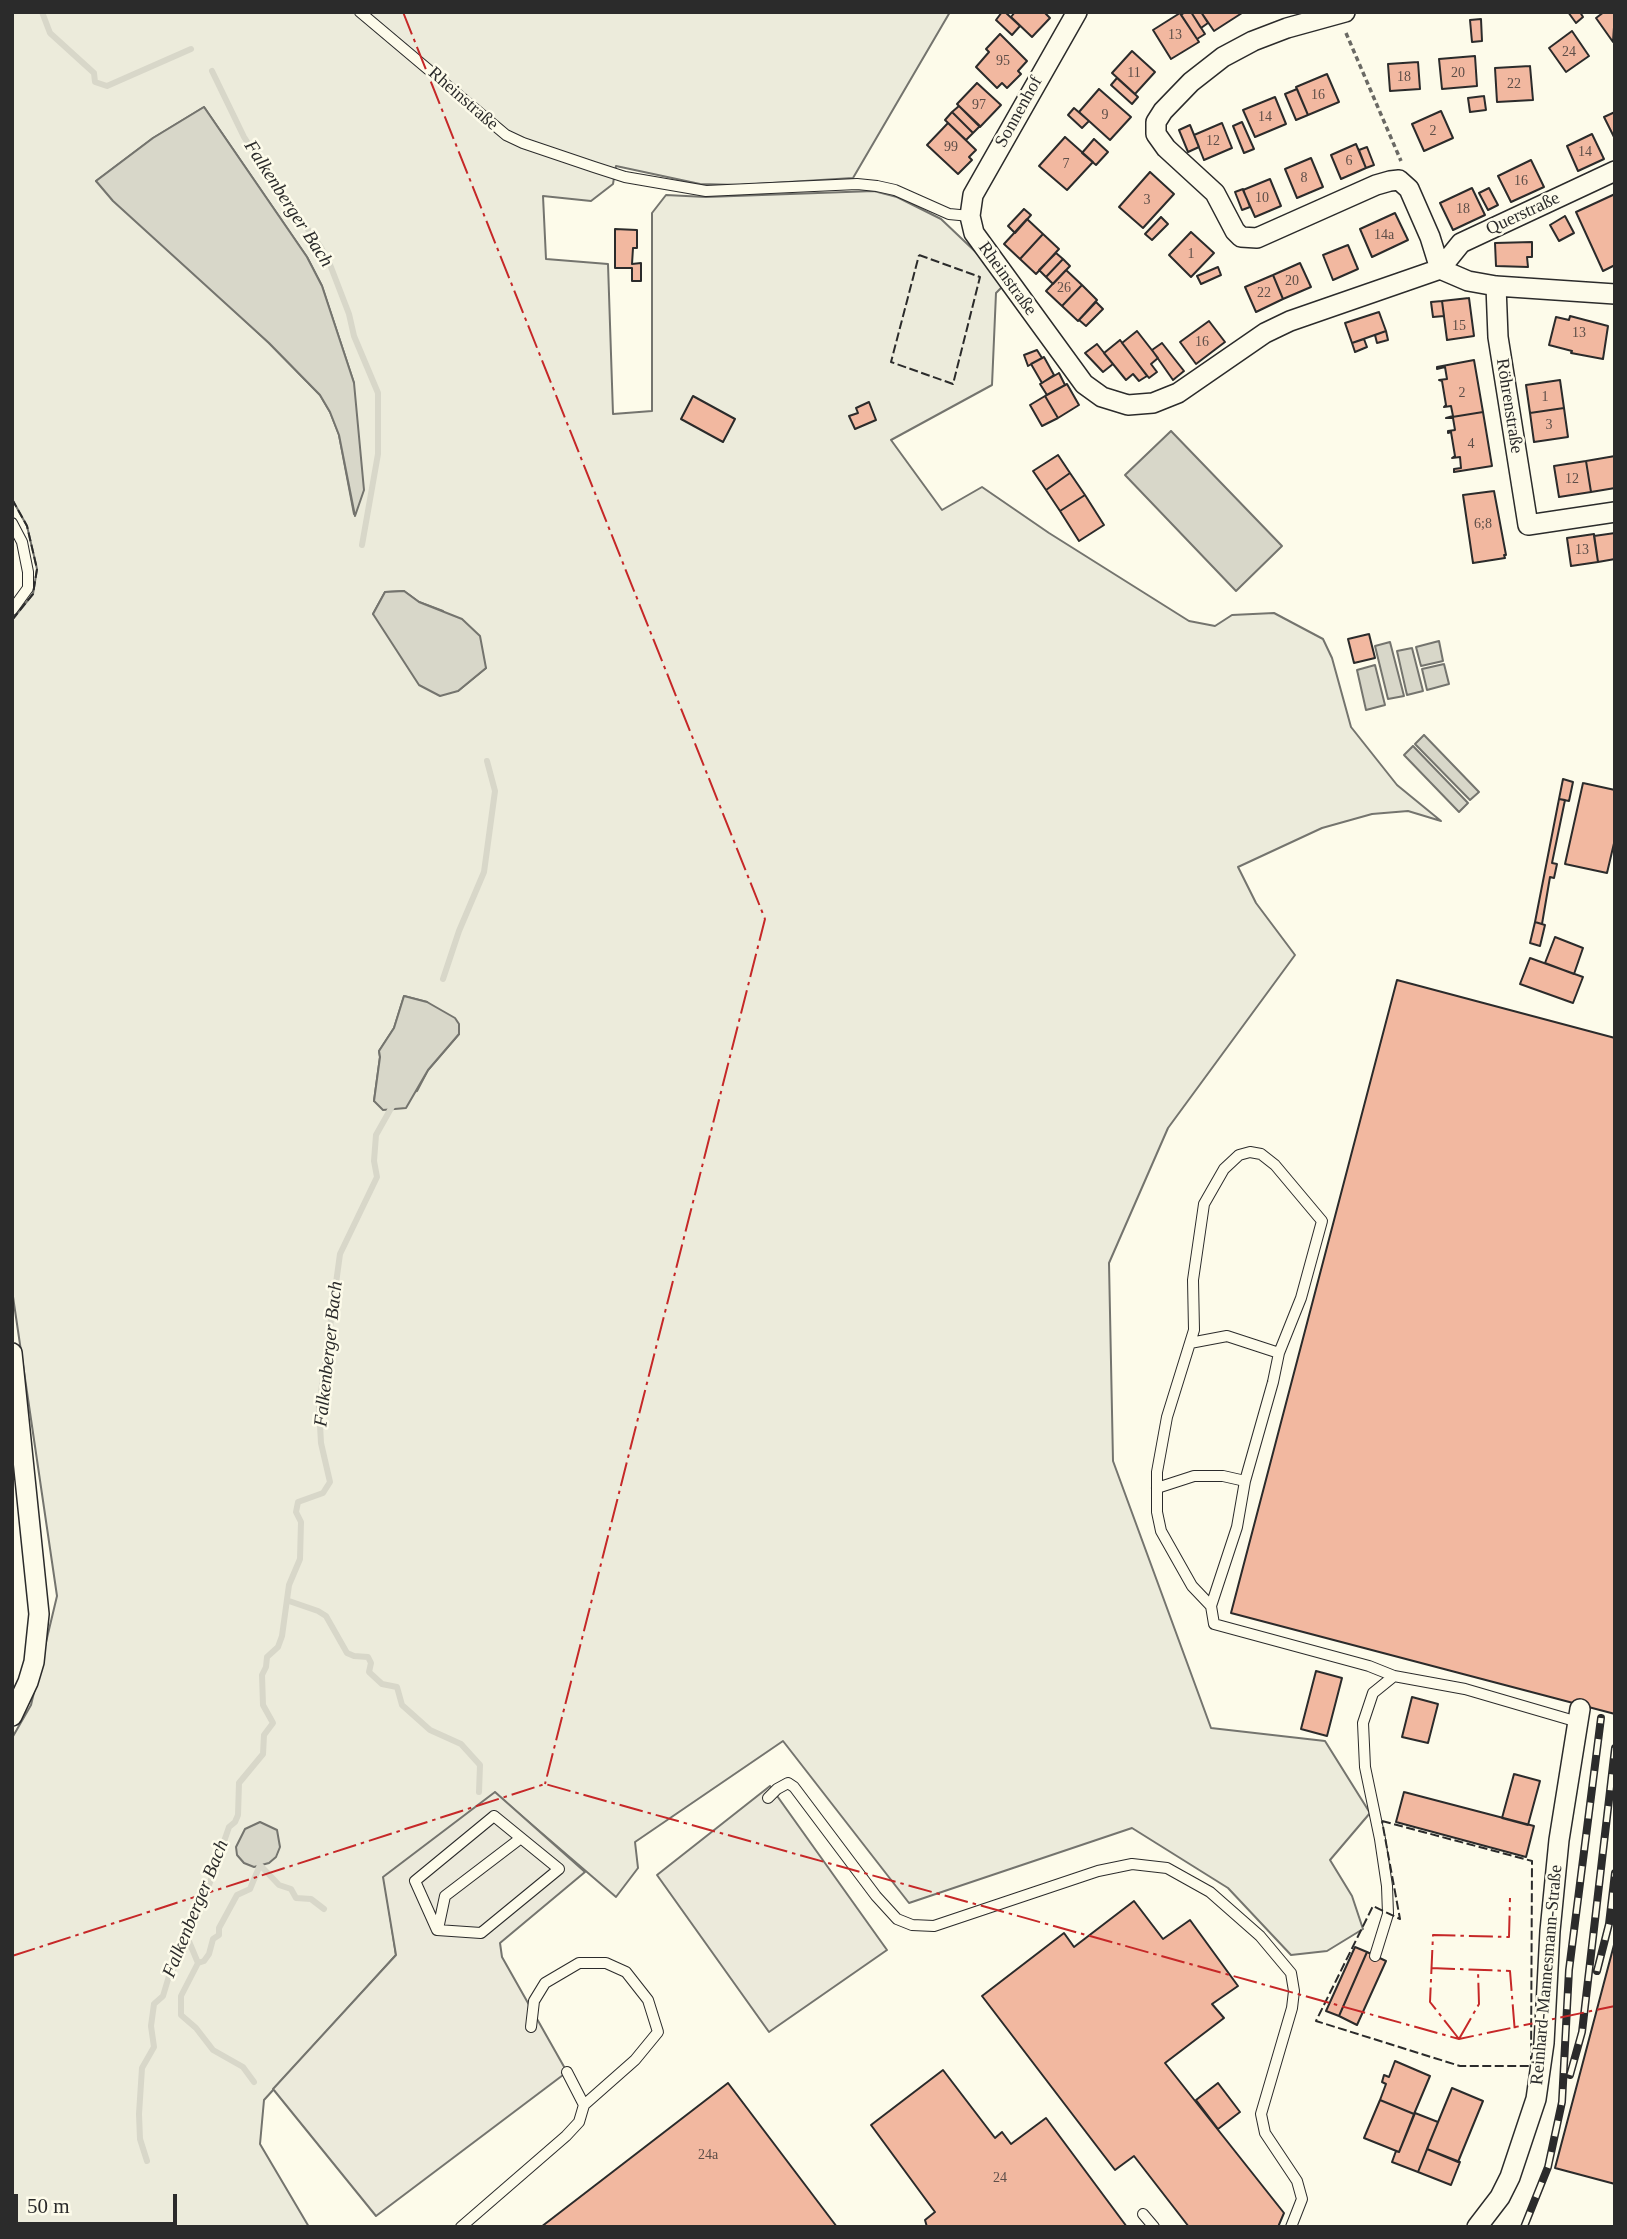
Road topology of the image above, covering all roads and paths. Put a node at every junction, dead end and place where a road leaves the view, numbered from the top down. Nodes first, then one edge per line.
1 (360, 12) edge
2 (1077, 12) edge
3 (1341, 13) edge
4 (1400, 159) dead end
5 (1615, 171) edge
6 (970, 216) junction
7 (1440, 269) junction
8 (1496, 286) junction
9 (1615, 294) edge
10 (1615, 512) edge
11 (12, 523) edge
12 (12, 610) edge
13 (1189, 1343) junction
14 (12, 1353) edge
15 (1279, 1353) junction
16 (1245, 1481) junction
17 (1157, 1488) junction
18 (1211, 1606) junction
19 (1394, 1676) junction
20 (1579, 1715) joint
21 (12, 1716) edge
22 (768, 1798) dead end
23 (520, 1838) junction
24 (438, 1930) junction
25 (1375, 1956) dead end
26 (531, 2027) dead end
27 (567, 2072) dead end
28 (584, 2105) junction
29 (1143, 2214) dead end
30 (1480, 2226) edge
31 (461, 2227) edge
32 (1154, 2227) edge
33 (1291, 2227) edge

1 - 6 lane, Rheinstraße
2 - 6 street, Sonnenhof
3 - 4 path
3 - 7 street
5 - 7 street, Querstraße
6 - 7 street, Rheinstraße
7 - 8 street
8 - 9 street
8 - 10 street, Röhrenstraße
11 - 12 lane
13 - 15 lane
13 - 15 lane
13 - 17 lane
14 - 21 street
15 - 16 lane
16 - 17 lane
16 - 18 lane
17 - 18 lane
18 - 19 lane
19 - 20 lane
19 - 25 lane
20 - 30 street, Reinhard-Mannesmann-Straße
22 - 33 lane
23 - 24 lane
23 - 24 lane
23 - 24 lane
26 - 28 lane
27 - 28 lane
28 - 31 lane
29 - 32 lane

